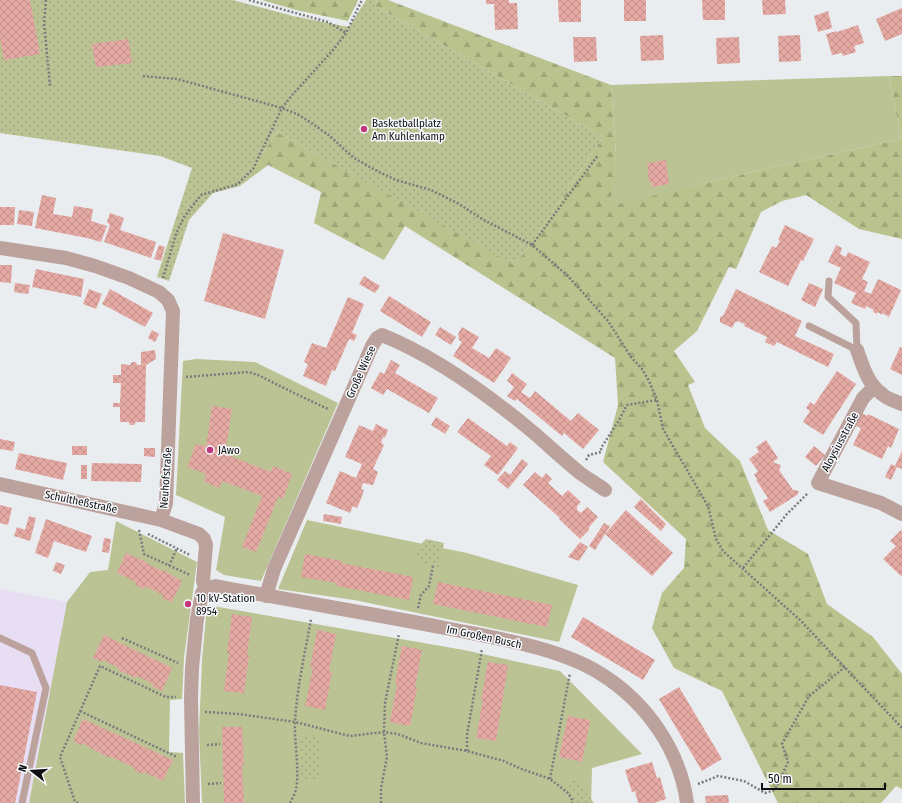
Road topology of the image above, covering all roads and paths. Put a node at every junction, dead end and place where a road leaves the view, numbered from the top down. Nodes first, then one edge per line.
1 (46, 0) edge
2 (249, 0) edge
3 (362, 0) edge
4 (346, 33) junction
5 (143, 76) dead end
6 (50, 86) dead end
7 (282, 108) junction
8 (598, 155) dead end
9 (532, 245) junction
10 (0, 248) edge
11 (829, 281) dead end
12 (159, 292) junction
13 (809, 326) dead end
14 (857, 350) junction
15 (172, 378) junction
16 (874, 387) junction
17 (657, 400) junction
18 (902, 404) edge
19 (342, 414) junction
20 (580, 473) junction
21 (818, 483) junction
22 (0, 484) edge
23 (605, 490) dead end
24 (135, 513) junction
25 (902, 514) edge
26 (162, 520) junction
27 (139, 529) junction
28 (177, 548) junction
29 (205, 562) junction
30 (433, 565) dead end
31 (169, 566) junction
32 (743, 568) junction
33 (204, 585) junction
34 (266, 596) junction
35 (314, 605) junction
36 (415, 622) junction
37 (484, 636) junction
38 (0, 638) edge
39 (122, 638) dead end
40 (397, 646) dead end
41 (573, 661) junction
42 (845, 667) junction
43 (192, 668) junction
44 (191, 697) junction
45 (80, 711) junction
46 (190, 712) junction
47 (295, 722) junction
48 (902, 728) edge
49 (384, 732) junction
50 (467, 751) junction
51 (191, 764) junction
52 (550, 779) junction
53 (685, 789) junction
54 (572, 801) edge
55 (22, 803) edge
56 (78, 803) edge
57 (193, 803) edge
58 (290, 803) edge
59 (381, 803) edge
60 (687, 803) edge

1 - 6 path
2 - 4 path
3 - 4 path
4 - 7 path
5 - 7 path
7 - 9 path
7 - 12 path
8 - 9 path
9 - 17 path
10 - 12 street, Neuhofstraße
11 - 14 lane
12 - 15 street, Neuhofstraße
13 - 14 lane
14 - 16 street
15 - 19 path
15 - 26 street, Neuhofstraße
16 - 18 street
16 - 21 street, Aloysiusstraße
17 - 20 path
17 - 32 path
19 - 20 street, Große Wiese
19 - 34 street, Große Wiese
20 - 23 street, Große Wiese
21 - 25 street, Aloysiusstraße
21 - 32 path
22 - 24 street, Schultheßstraße
24 - 26 street, Schultheßstraße
24 - 27 path
26 - 29 street, Neuhofstraße
27 - 28 path
27 - 31 path
28 - 29 path
28 - 31 path
29 - 33 street, Neuhofstraße
30 - 36 path
31 - 33 path
32 - 42 path
33 - 34 street, Im Großen Busch
33 - 43 street, Neuhofstraße
34 - 35 street, Im Großen Busch
35 - 36 street, Im Großen Busch
35 - 47 path
36 - 37 street, Im Großen Busch
37 - 41 street, Im Großen Busch
37 - 50 path
38 - 55 lane
39 - 43 path
40 - 49 path
41 - 52 path
41 - 53 street, Im Großen Busch
42 - 48 path
42 - 53 path
43 - 44 street, Neuhofstraße
44 - 45 path
44 - 46 street, Neuhofstraße
45 - 51 path
45 - 56 path
46 - 47 path
46 - 51 street, Neuhofstraße
47 - 49 path
47 - 58 path
49 - 50 path
49 - 59 path
50 - 52 path
51 - 57 street, Neuhofstraße
52 - 54 path
53 - 60 street, Im Großen Busch

